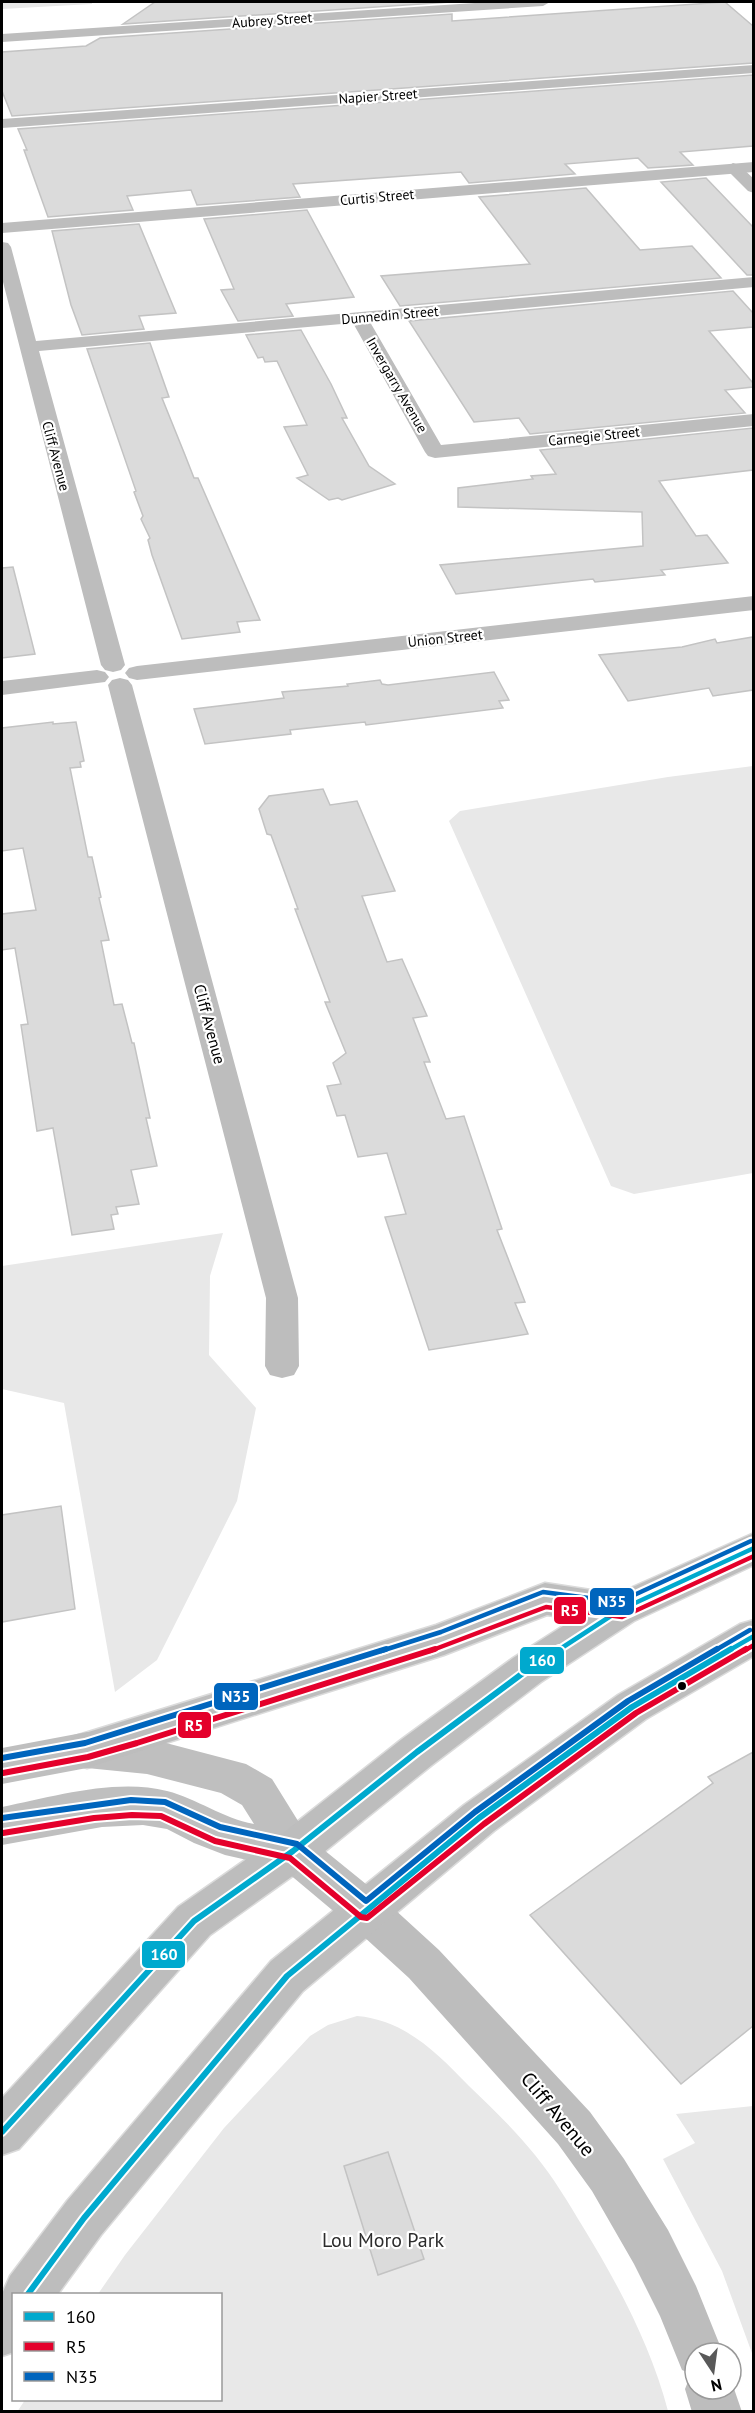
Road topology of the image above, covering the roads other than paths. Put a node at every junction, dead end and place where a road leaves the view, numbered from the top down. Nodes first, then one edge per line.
1 (543, 2) edge
2 (2, 38) edge
3 (753, 69) edge
4 (2, 124) edge
5 (753, 167) edge
6 (733, 168) junction
7 (753, 188) edge
8 (2, 228) edge
9 (2, 247) edge
10 (753, 282) edge
11 (358, 317) junction
12 (27, 347) junction
13 (753, 420) edge
14 (435, 452) joint
15 (753, 603) edge
16 (117, 675) junction
17 (2, 688) edge
18 (282, 1366) dead end
19 (753, 1548) edge
20 (620, 1610) junction
21 (753, 1636) edge
22 (87, 1750) junction
23 (2, 1767) edge
24 (2, 1826) edge
25 (293, 1851) junction
26 (366, 1911) junction
27 (2, 2132) edge
28 (29, 2293) edge
29 (12, 2317) edge
30 (2, 2331) edge
31 (694, 2341) edge

1 - 2 street, Aubrey Street
3 - 4 street, Napier Street
5 - 6 main road, Curtis Street
6 - 7 street
6 - 8 main road, Curtis Street
9 - 12 street, Cliff Avenue
10 - 11 street, Dunnedin Street
11 - 12 street, Dunnedin Street
11 - 14 street, Invergarry Avenue
12 - 16 street, Cliff Avenue
13 - 14 street, Carnegie Street
15 - 16 street, Union Street
16 - 17 street, Union Street
16 - 18 street, Cliff Avenue
19 - 20 main road
20 - 22 main road
20 - 25 main road
21 - 26 main road
22 - 23 main road
22 - 25 main road
24 - 25 main road
25 - 26 main road
25 - 27 main road
26 - 28 main road
26 - 31 street, Cliff Avenue
29 - 30 main road

